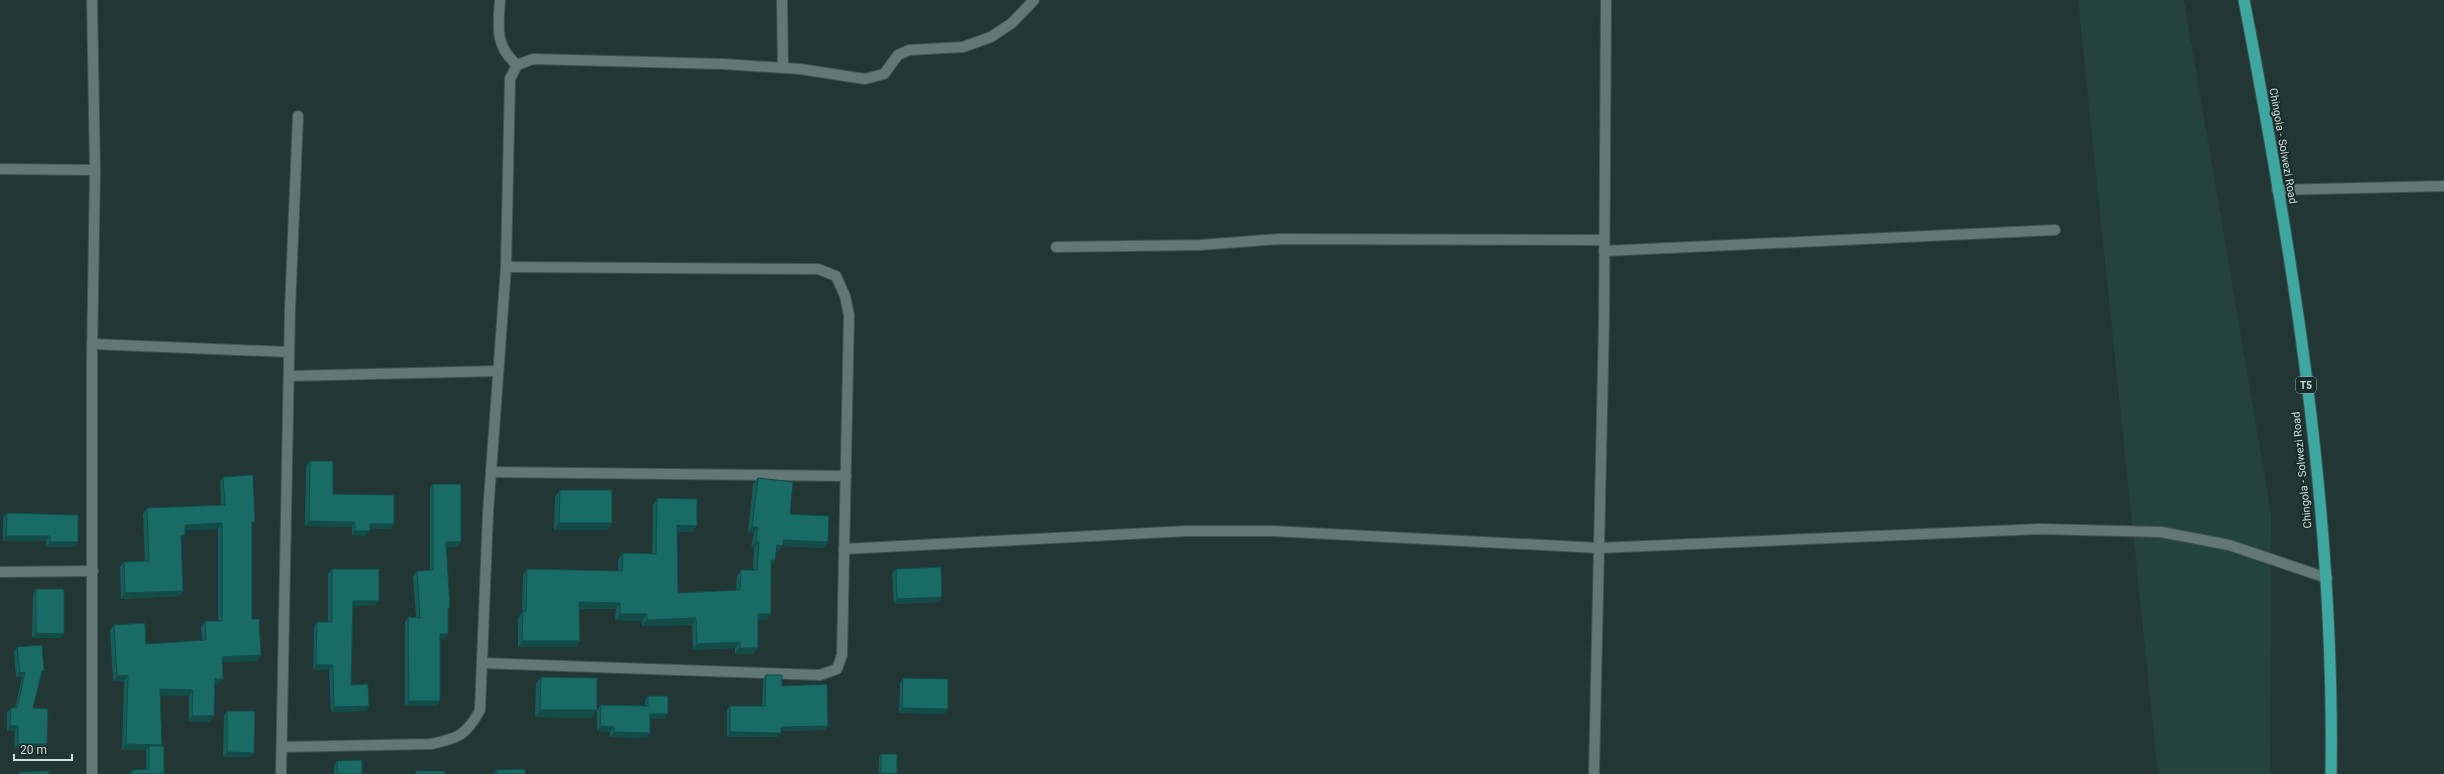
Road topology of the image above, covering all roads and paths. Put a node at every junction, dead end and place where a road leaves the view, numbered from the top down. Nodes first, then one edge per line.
1 (92, 0) edge
2 (500, 0) edge
3 (782, 0) edge
4 (1034, 0) edge
5 (1606, 0) edge
6 (2244, 0) edge
7 (517, 65) junction
8 (783, 68) junction
9 (298, 116) dead end
10 (0, 169) edge
11 (95, 170) junction
12 (2444, 186) edge
13 (2278, 190) junction
14 (2055, 230) dead end
15 (1604, 240) junction
16 (1056, 246) dead end
17 (1604, 251) junction
18 (506, 267) junction
19 (92, 344) junction
20 (289, 352) junction
21 (498, 371) junction
22 (289, 376) junction
23 (491, 472) junction
24 (846, 476) junction
25 (1599, 548) junction
26 (844, 549) junction
27 (93, 571) junction
28 (0, 572) edge
29 (2327, 578) junction
30 (482, 664) junction
31 (282, 746) junction
32 (92, 774) edge
33 (281, 774) edge
34 (1594, 774) edge
35 (2331, 774) edge

1 - 11 street
2 - 7 street
3 - 8 street
4 - 8 street
5 - 15 street
6 - 13 highway, Chingola - Solwezi Road / T5
7 - 8 street
7 - 18 street
9 - 20 street
10 - 11 street
11 - 19 street
12 - 13 street
13 - 29 highway, Chingola - Solwezi Road / T5
14 - 17 street
15 - 16 street
15 - 17 street
17 - 25 street
18 - 21 street
18 - 24 street
19 - 20 street
19 - 27 street
20 - 22 street
21 - 22 street
21 - 23 street
22 - 31 street
23 - 24 street
23 - 30 street
24 - 26 street
25 - 26 street
25 - 29 street
25 - 34 street
26 - 30 street
27 - 28 street
27 - 32 street
29 - 35 highway, Chingola - Solwezi Road / T5
30 - 31 street
31 - 33 street

